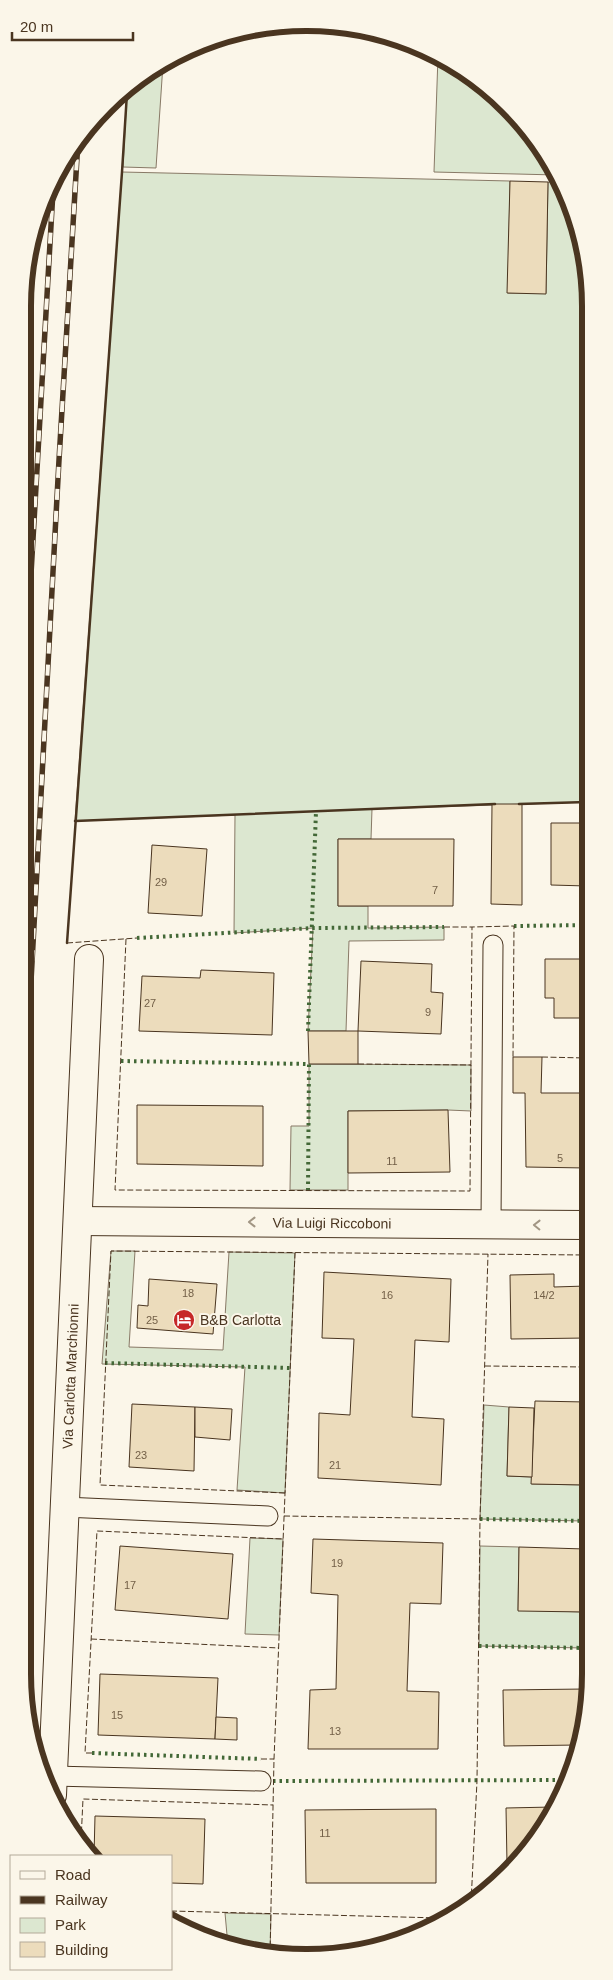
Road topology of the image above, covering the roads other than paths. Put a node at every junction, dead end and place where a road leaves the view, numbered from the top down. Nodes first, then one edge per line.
1 (492, 945) dead end
2 (90, 959) dead end
3 (78, 1221) junction
4 (491, 1224) junction
5 (582, 1225) edge
6 (64, 1507) junction
7 (268, 1516) dead end
8 (261, 1780) dead end
9 (53, 1781) edge
10 (55, 1785) edge

1 - 4 lane
2 - 3 street, Via Carlotta Marchionni
4 -> 3 street, Via Luigi Riccoboni
3 - 6 street, Via Carlotta Marchionni
5 -> 4 street, Via Luigi Riccoboni
6 - 7 lane
6 - 9 street, Via Carlotta Marchionni
8 - 10 lane

